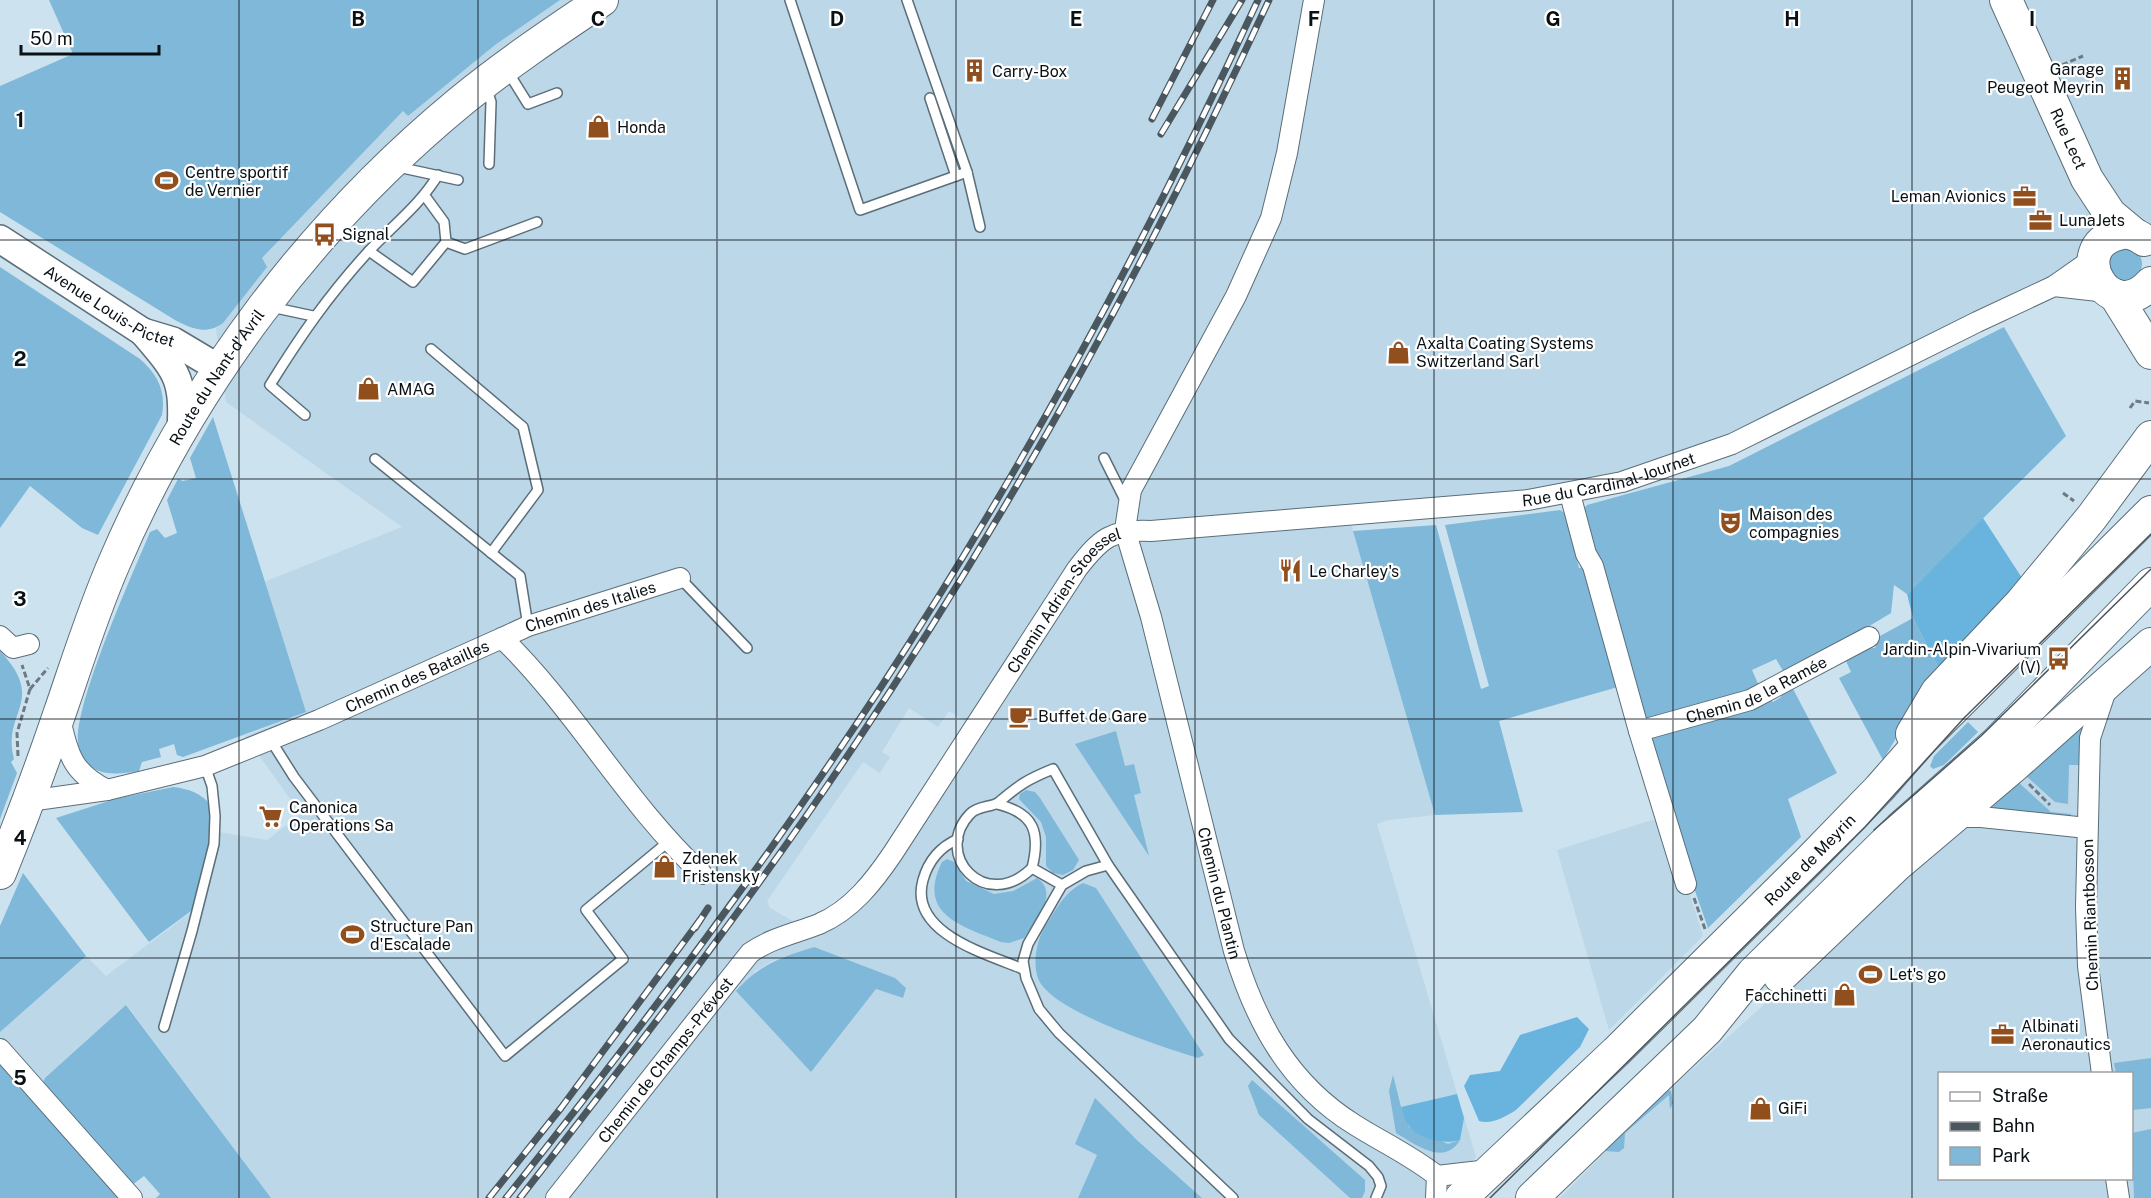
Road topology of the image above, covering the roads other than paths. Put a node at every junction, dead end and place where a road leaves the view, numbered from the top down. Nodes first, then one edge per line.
1 (602, 0) edge
2 (790, 0) edge
3 (907, 0) edge
4 (1314, 0) edge
5 (2006, 0) edge
6 (495, 75) junction
7 (557, 93) dead end
8 (930, 98) dead end
9 (489, 164) dead end
10 (390, 165) junction
11 (967, 172) junction
12 (438, 175) junction
13 (956, 176) junction
14 (2087, 178) junction
15 (459, 180) dead end
16 (425, 196) junction
17 (537, 222) dead end
18 (980, 227) dead end
19 (2144, 238) edge
20 (0, 239) edge
21 (446, 242) junction
22 (369, 252) junction
23 (2095, 255) junction
24 (2151, 283) edge
25 (2054, 286) junction
26 (2111, 293) junction
27 (267, 305) junction
28 (313, 316) junction
29 (143, 332) junction
30 (431, 349) dead end
31 (2151, 352) edge
32 (220, 369) junction
33 (305, 415) dead end
34 (181, 433) junction
35 (2151, 437) edge
36 (1104, 458) dead end
37 (375, 459) dead end
38 (1570, 494) junction
39 (1127, 504) junction
40 (2151, 512) edge
41 (1125, 530) junction
42 (491, 553) junction
43 (680, 578) joint
44 (2151, 584) edge
45 (528, 626) junction
46 (1869, 637) dead end
47 (502, 638) junction
48 (2151, 644) edge
49 (747, 648) dead end
50 (2112, 677) junction
51 (59, 716) junction
52 (1639, 731) junction
53 (270, 739) junction
54 (206, 766) junction
55 (1890, 777) junction
56 (107, 790) junction
57 (29, 801) junction
58 (997, 804) junction
59 (1953, 817) junction
60 (2087, 828) junction
61 (958, 839) junction
62 (668, 842) junction
63 (1108, 865) junction
64 (1032, 868) junction
65 (0, 873) edge
66 (702, 874) dead end
67 (1686, 884) road end
68 (1062, 885) junction
69 (784, 936) joint
70 (1023, 969) junction
71 (164, 1027) dead end
72 (1707, 1030) junction
73 (0, 1049) edge
74 (2102, 1072) edge
75 (1489, 1170) junction
76 (1437, 1176) junction
77 (2116, 1180) edge
78 (1543, 1191) edge
79 (132, 1198) edge
80 (556, 1198) edge
81 (1233, 1198) edge
82 (1376, 1198) edge
83 (1436, 1198) edge
84 (1461, 1198) edge
85 (2119, 1198) edge

1 - 6 main road, Route du Nant-d'Avril
2 - 13 lane
3 - 11 lane
4 - 39 street, Chemin Adrien-Stoessel
5 - 14 main road, Rue Lect
6 - 7 lane
6 - 9 lane
6 - 10 main road, Route du Nant-d'Avril
8 - 13 lane
10 - 12 lane
10 - 27 main road, Route du Nant-d'Avril
11 - 13 lane
11 - 18 lane
12 - 15 lane
12 - 16 lane
14 - 19 main road, Rue Lect
14 - 23 main road, Rue Lect
16 - 21 lane
16 - 22 lane
17 - 21 lane
19 - 23 main road
20 - 29 main road, Avenue Louis-Pictet
21 - 22 lane
22 - 28 lane
23 - 25 street, Rue du Cardinal-Journet
23 - 26 main road, Rue Lect
24 - 26 main road
25 - 26 street
25 - 38 street, Rue du Cardinal-Journet
26 - 31 main road
27 - 28 lane
27 - 32 main road, Route du Nant-d'Avril
28 - 33 lane
29 - 32 main road, Avenue Louis-Pictet
29 - 34 main road
30 - 42 lane
32 - 34 main road, Route du Nant-d'Avril
34 - 51 main road, Route du Nant-d'Avril
35 - 55 main road
36 - 39 lane
37 - 42 lane
38 - 41 street, Rue du Cardinal-Journet
38 - 52 street
39 - 41 street, Chemin Adrien-Stoessel
40 - 55 main road, Route de Meyrin
41 - 69 street, Chemin Adrien-Stoessel
41 - 76 street, Chemin du Plantin
42 - 45 lane
43 - 45 street, Chemin des Italies
43 - 49 lane
44 - 72 main road
45 - 47 street, Chemin des Italies
46 - 52 street, Chemin de la Ramée
47 - 53 street, Chemin des Batailles
47 - 62 street, Chemin des Batailles
48 - 50 main road
50 - 59 main road
50 - 60 street, Chemin Riantbosson
51 - 56 street
51 - 57 main road, Route du Nant-d'Avril
52 - 67 street
53 - 54 street, Chemin des Batailles
53 - 62 lane
54 - 56 street, Chemin des Batailles
54 - 71 lane
55 - 75 main road, Route de Meyrin
56 - 57 street, Chemin des Batailles
57 - 65 main road, Route du Nant-d'Avril
58 - 61 lane
58 - 63 lane
58 - 64 lane
59 - 60 street, Chemin Riantbosson
59 - 72 main road
60 - 74 street, Chemin Riantbosson
61 - 64 lane
61 - 70 lane
62 - 66 street, Chemin des Batailles
63 - 68 lane
63 - 82 lane
64 - 68 lane
68 - 70 lane
69 - 80 street, Chemin de Champs-Prévost
70 - 81 lane
72 - 78 main road
73 - 79 street
75 - 76 street
75 - 84 main road, Route de Meyrin
76 - 83 street
77 - 85 street

